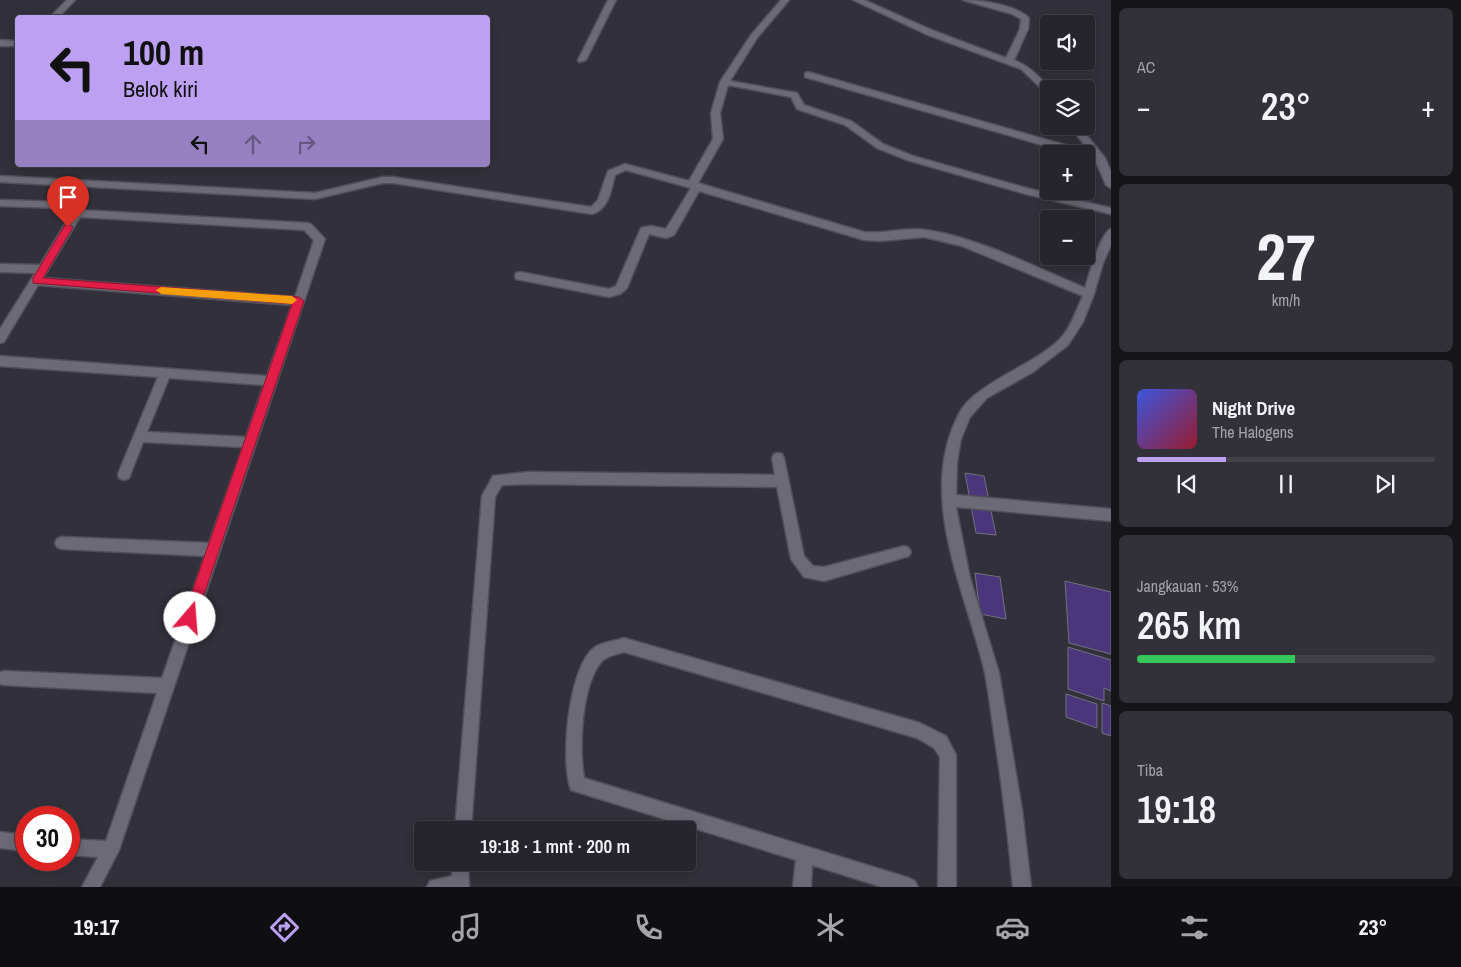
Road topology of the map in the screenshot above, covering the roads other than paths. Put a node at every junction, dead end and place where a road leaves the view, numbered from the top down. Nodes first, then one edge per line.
1 (71, 0) edge
2 (612, 0) edge
3 (785, 0) edge
4 (857, 0) edge
5 (967, 0) edge
6 (56, 15) edge
7 (0, 43) edge
8 (15, 44) edge
9 (582, 60) dead end
10 (1009, 61) junction
11 (808, 75) dead end
12 (724, 82) junction
13 (1040, 82) edge
14 (1081, 135) edge
15 (1100, 158) junction
16 (0, 178) edge
17 (695, 185) junction
18 (1111, 186) edge
19 (0, 202) edge
20 (1111, 211) edge
21 (77, 213) junction
22 (1111, 233) edge
23 (0, 268) edge
24 (42, 269) junction
25 (520, 276) dead end
26 (36, 281) junction
27 (1088, 294) junction
28 (299, 301) junction
29 (0, 339) edge
30 (0, 361) edge
31 (165, 374) junction
32 (270, 381) junction
33 (139, 436) junction
34 (249, 442) junction
35 (778, 458) dead end
36 (124, 474) dead end
37 (782, 481) junction
38 (949, 500) junction
39 (1111, 515) edge
40 (62, 543) dead end
41 (213, 550) junction
42 (904, 552) dead end
43 (4, 678) dead end
44 (167, 686) junction
45 (464, 821) edge
46 (0, 840) edge
47 (15, 842) edge
48 (80, 847) edge
49 (111, 850) junction
50 (805, 854) junction
51 (460, 871) edge
52 (459, 886) edge
53 (91, 887) edge
54 (436, 887) edge
55 (802, 887) edge
56 (909, 887) edge
57 (947, 887) edge
58 (1022, 887) edge

1 - 6 street
2 - 9 street
3 - 12 street
4 - 10 street
5 - 10 street
7 - 8 street
10 - 13 street
11 - 15 street
12 - 17 street
12 - 20 street
14 - 15 street
15 - 18 street
16 - 17 street
17 - 25 street
17 - 27 street
19 - 21 street
21 - 24 street
21 - 28 street
22 - 27 street
23 - 24 street
24 - 26 street
26 - 28 street
26 - 29 street
27 - 38 street
28 - 32 street
30 - 31 street
31 - 32 street
31 - 33 street
32 - 34 street
33 - 34 street
33 - 36 street
34 - 41 street
35 - 37 street
37 - 42 street
37 - 45 street
38 - 39 street
38 - 58 street
40 - 41 street
41 - 44 street
43 - 44 street
44 - 49 street
46 - 47 street
48 - 49 street
49 - 53 street
50 - 55 street
50 - 56 street
50 - 57 street
51 - 52 street
52 - 54 street

